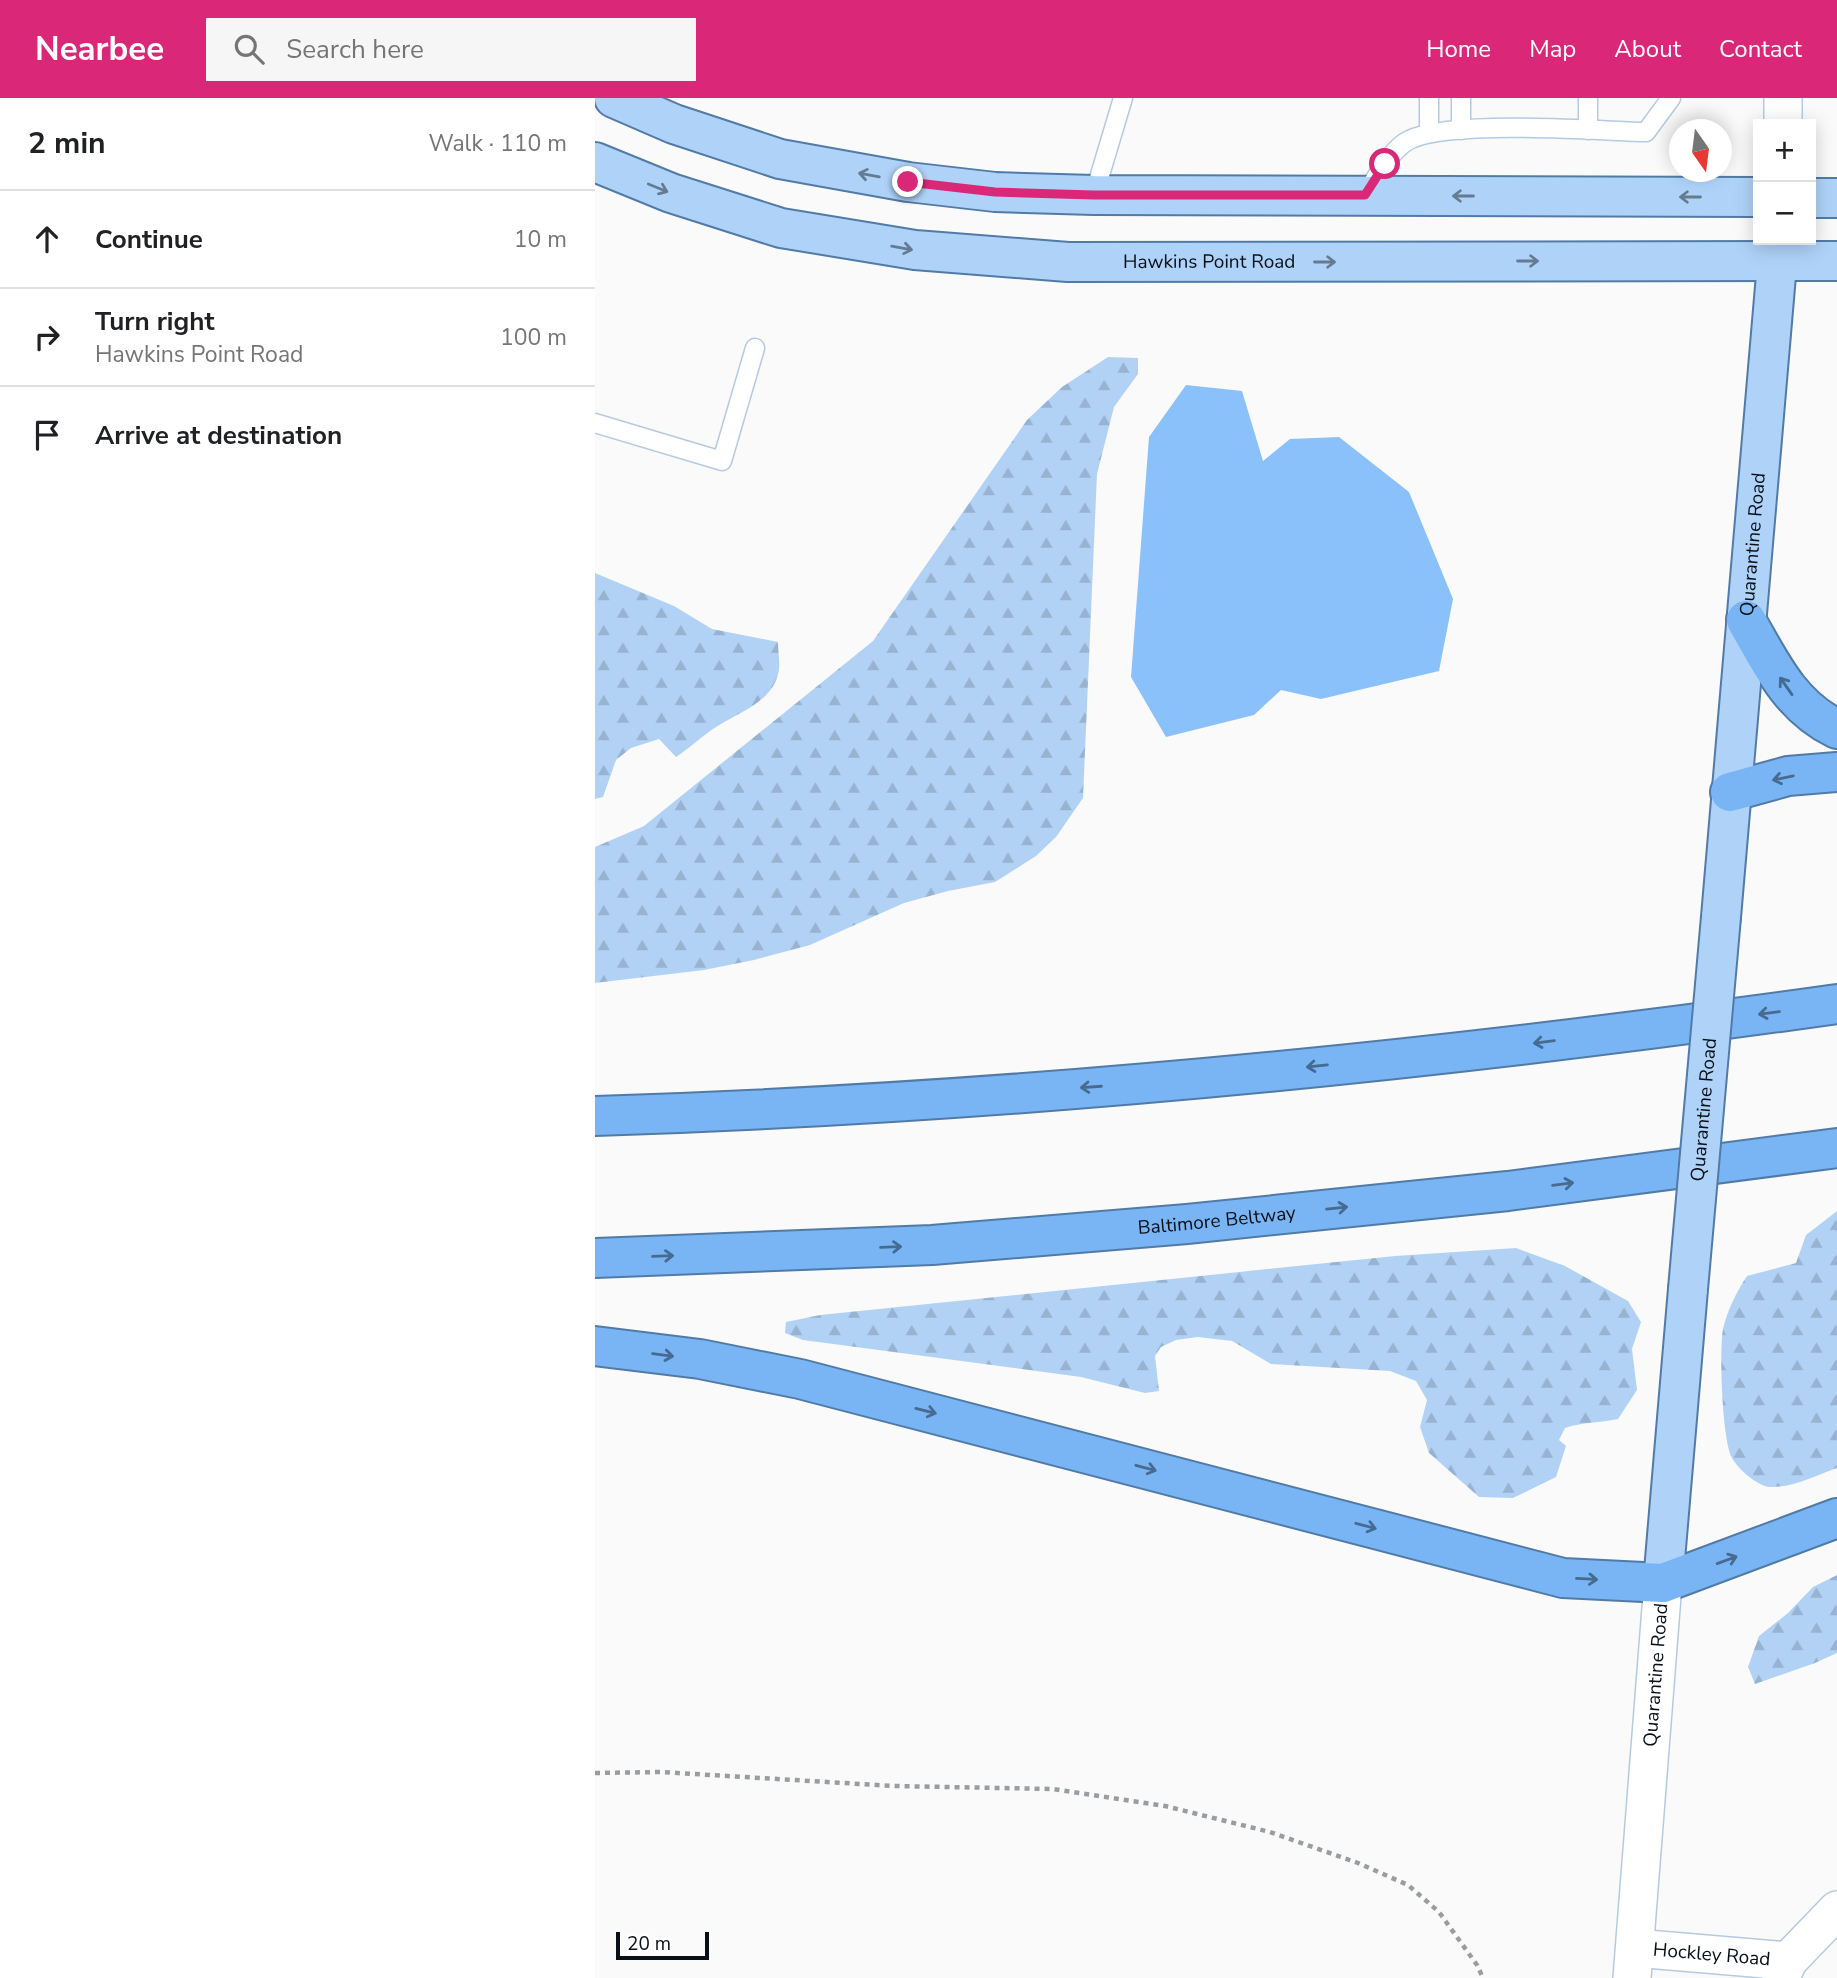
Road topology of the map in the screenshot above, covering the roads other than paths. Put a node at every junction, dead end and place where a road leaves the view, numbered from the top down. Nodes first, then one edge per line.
1 (614, 98) edge
2 (1122, 98) edge
3 (1429, 98) edge
4 (1461, 98) edge
5 (1588, 98) edge
6 (1671, 98) edge
7 (1783, 98) edge
8 (1783, 119) edge
9 (1461, 130) junction
10 (1588, 130) junction
11 (1429, 133) junction
12 (595, 162) edge
13 (1094, 195) junction
14 (1365, 195) junction
15 (1753, 197) edge
16 (1816, 198) edge
17 (1837, 198) edge
18 (1779, 250) edge
19 (1837, 261) edge
20 (755, 348) dead end
21 (595, 423) edge
22 (1746, 620) junction
23 (1837, 729) edge
24 (1837, 772) edge
25 (1730, 792) junction
26 (1837, 1004) edge
27 (595, 1116) edge
28 (1837, 1148) edge
29 (595, 1258) edge
30 (595, 1346) edge
31 (1837, 1518) edge
32 (1663, 1583) junction
33 (1837, 1910) edge
34 (1634, 1963) edge
35 (1784, 1969) edge

13 -> 1 main road
2 - 13 lane
3 - 11 lane
4 - 9 lane
5 - 10 lane
6 - 10 lane
7 - 8 street
9 - 10 lane
9 - 11 lane
11 - 14 lane
12 -> 18 main road, Hawkins Point Road
13 - 14 main road
15 -> 14 main road
16 - 17 main road
18 - 19 main road, Hawkins Point Road
18 - 22 main road, Quarantine Road
20 - 21 lane
23 -> 22 highway
22 - 25 main road, Quarantine Road
24 -> 25 highway
25 - 32 main road, Quarantine Road, bridge
26 -> 27 highway
29 -> 28 highway, Baltimore Beltway
30 -> 32 highway
32 -> 31 highway
32 - 34 street, Quarantine Road
33 - 35 street, Hockley Road
34 - 35 street, Hockley Road

